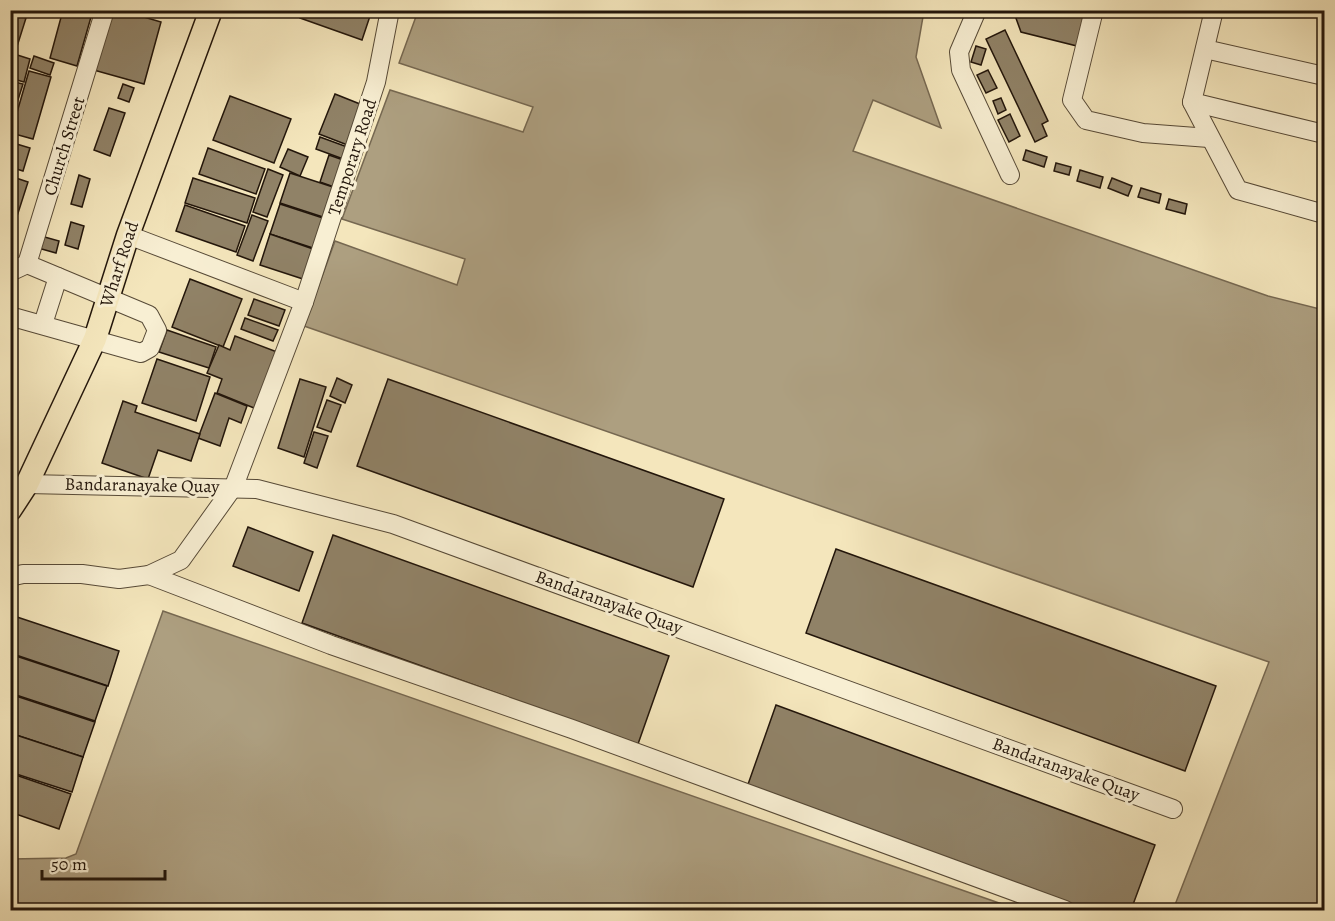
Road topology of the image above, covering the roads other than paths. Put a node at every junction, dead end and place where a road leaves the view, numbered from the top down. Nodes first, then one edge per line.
1 (105, 10) edge
2 (211, 10) edge
3 (390, 10) edge
4 (977, 10) edge
5 (1094, 10) edge
6 (1214, 10) edge
7 (1205, 49) junction
8 (1324, 76) edge
9 (1192, 102) junction
10 (1324, 134) edge
11 (1209, 138) junction
12 (1011, 175) dead end
13 (1324, 214) edge
14 (128, 235) junction
15 (19, 268) edge
16 (58, 277) junction
17 (108, 297) junction
18 (304, 302) junction
19 (11, 316) edge
20 (43, 324) junction
21 (96, 339) junction
22 (234, 486) junction
23 (16, 498) edge
24 (149, 575) junction
25 (10, 577) edge
26 (1173, 809) dead end
27 (1065, 910) edge

1 - 15 lane, Church Street
2 - 14 main road, Wharf Road
3 - 18 lane, Temporary Road
4 - 12 lane
5 - 11 lane
6 - 7 lane
7 - 8 lane
7 - 9 lane
9 - 10 lane
9 - 11 lane
11 - 13 lane
14 - 17 main road, Wharf Road
14 - 18 lane
15 - 16 lane
16 - 17 lane
16 - 20 lane
17 - 21 main road, Wharf Road
17 - 21 lane
18 - 22 lane, Temporary Road
19 - 20 lane
20 - 21 lane
21 - 23 main road, Wharf Road
22 - 23 lane, Bandaranayake Quay
22 - 24 lane, Temporary Road
22 - 26 lane, Bandaranayake Quay
24 - 25 lane
24 - 27 lane

